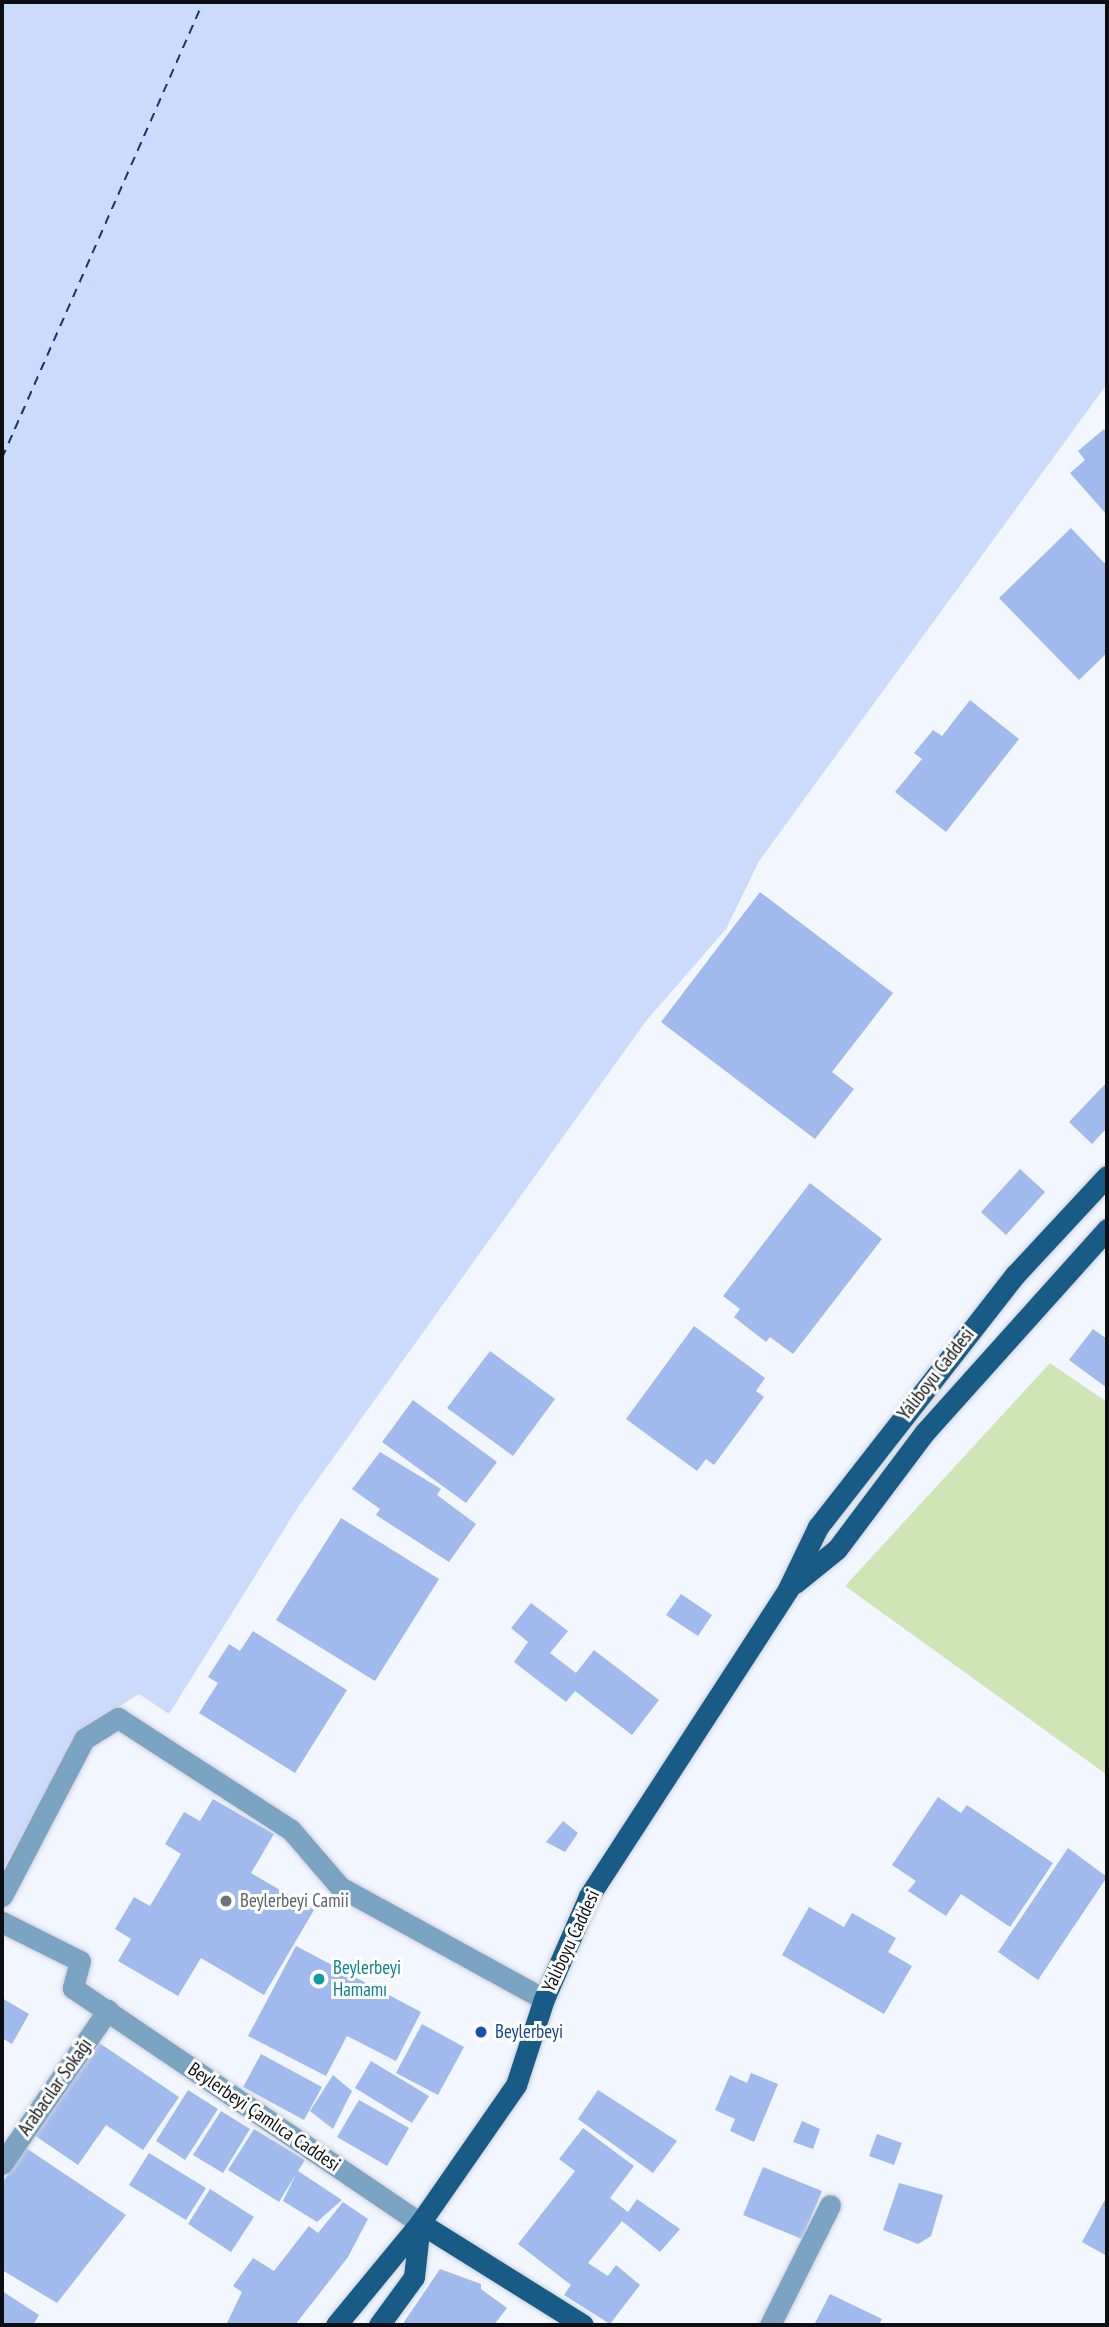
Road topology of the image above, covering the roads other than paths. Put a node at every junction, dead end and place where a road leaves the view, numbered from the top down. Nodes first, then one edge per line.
1 (1107, 1176) edge
2 (1107, 1229) edge
3 (788, 1589) junction
4 (2, 1896) edge
5 (2, 1922) edge
6 (544, 1999) junction
7 (108, 2010) junction
8 (2, 2164) edge
9 (830, 2205) dead end
10 (420, 2223) junction
11 (336, 2325) edge
12 (379, 2325) edge
13 (583, 2325) edge
14 (770, 2325) edge

1 - 3 main road, Yalıboyu Caddesi
2 - 3 main road, Yalıboyu Caddesi
3 - 6 main road, Yalıboyu Caddesi
4 - 6 street
5 - 7 street, Beylerbeyi Çamlıca Caddesi
6 - 10 main road, Yalıboyu Caddesi
7 - 8 street, Arabacılar Sokağı
7 - 10 street, Beylerbeyi Çamlıca Caddesi
9 - 14 street
10 - 11 main road, Yalıboyu Caddesi
10 - 12 main road
10 - 13 main road

